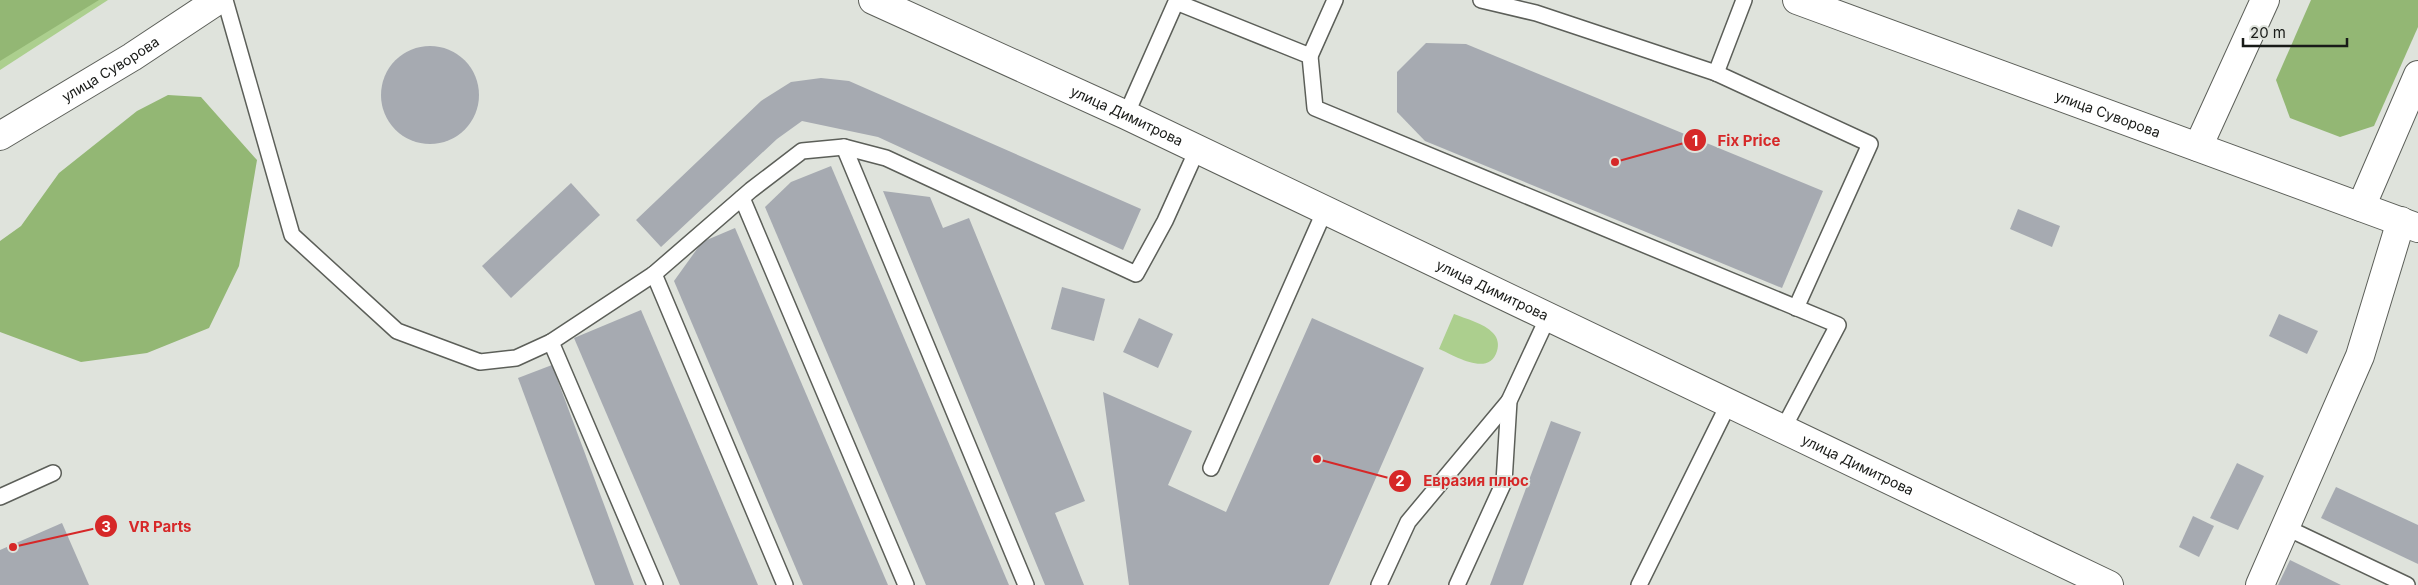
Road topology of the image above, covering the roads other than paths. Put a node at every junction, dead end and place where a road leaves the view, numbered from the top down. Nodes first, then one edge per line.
1 (218, 0) edge
2 (226, 0) edge
3 (873, 0) edge
4 (900, 0) edge
5 (1335, 0) edge
6 (1481, 0) edge
7 (1744, 0) edge
8 (1798, 0) edge
9 (2265, 0) edge
10 (926, 25) junction
11 (1310, 56) junction
12 (1716, 73) junction
13 (2418, 75) edge
14 (1126, 115) junction
15 (0, 136) edge
16 (844, 147) junction
17 (2198, 147) junction
18 (1197, 150) junction
19 (742, 198) junction
20 (2361, 206) junction
21 (1325, 210) junction
22 (2409, 225) edge
23 (654, 274) junction
24 (1796, 308) junction
25 (1548, 317) junction
26 (551, 342) junction
27 (1509, 401) junction
28 (1729, 403) junction
29 (1783, 429) junction
30 (1211, 468) dead end
31 (53, 473) dead end
32 (0, 497) edge
33 (2285, 527) junction
34 (655, 585) edge
35 (785, 585) edge
36 (906, 585) edge
37 (1026, 585) edge
38 (1379, 585) edge
39 (1456, 585) edge
40 (1639, 585) edge
41 (2108, 585) edge
42 (2260, 585) edge
43 (2407, 585) edge

1 - 15 main road, улица Суворова
2 - 26 lane
3 - 10 main road, улица Димитрова
4 - 10 main road
5 - 11 lane
6 - 12 lane
7 - 12 lane
8 - 17 main road, улица Суворова
9 - 17 main road
10 - 14 main road, улица Димитрова
11 - 14 lane
11 - 24 lane
12 - 24 lane
13 - 20 main road
14 - 18 main road, улица Димитрова
16 - 18 lane
16 - 19 lane
16 - 37 lane
17 - 20 main road, улица Суворова
18 - 21 main road, улица Димитрова
19 - 23 lane
19 - 36 lane
20 - 22 main road, улица Суворова
21 - 25 main road, улица Димитрова
21 - 30 lane
22 - 33 main road
23 - 26 lane
23 - 35 lane
24 - 29 lane
25 - 27 lane
25 - 28 main road, улица Димитрова
26 - 34 lane
27 - 38 lane
27 - 39 lane
28 - 29 main road, улица Димитрова
28 - 40 lane
29 - 41 main road, улица Димитрова
31 - 32 lane
33 - 42 main road
33 - 43 lane

